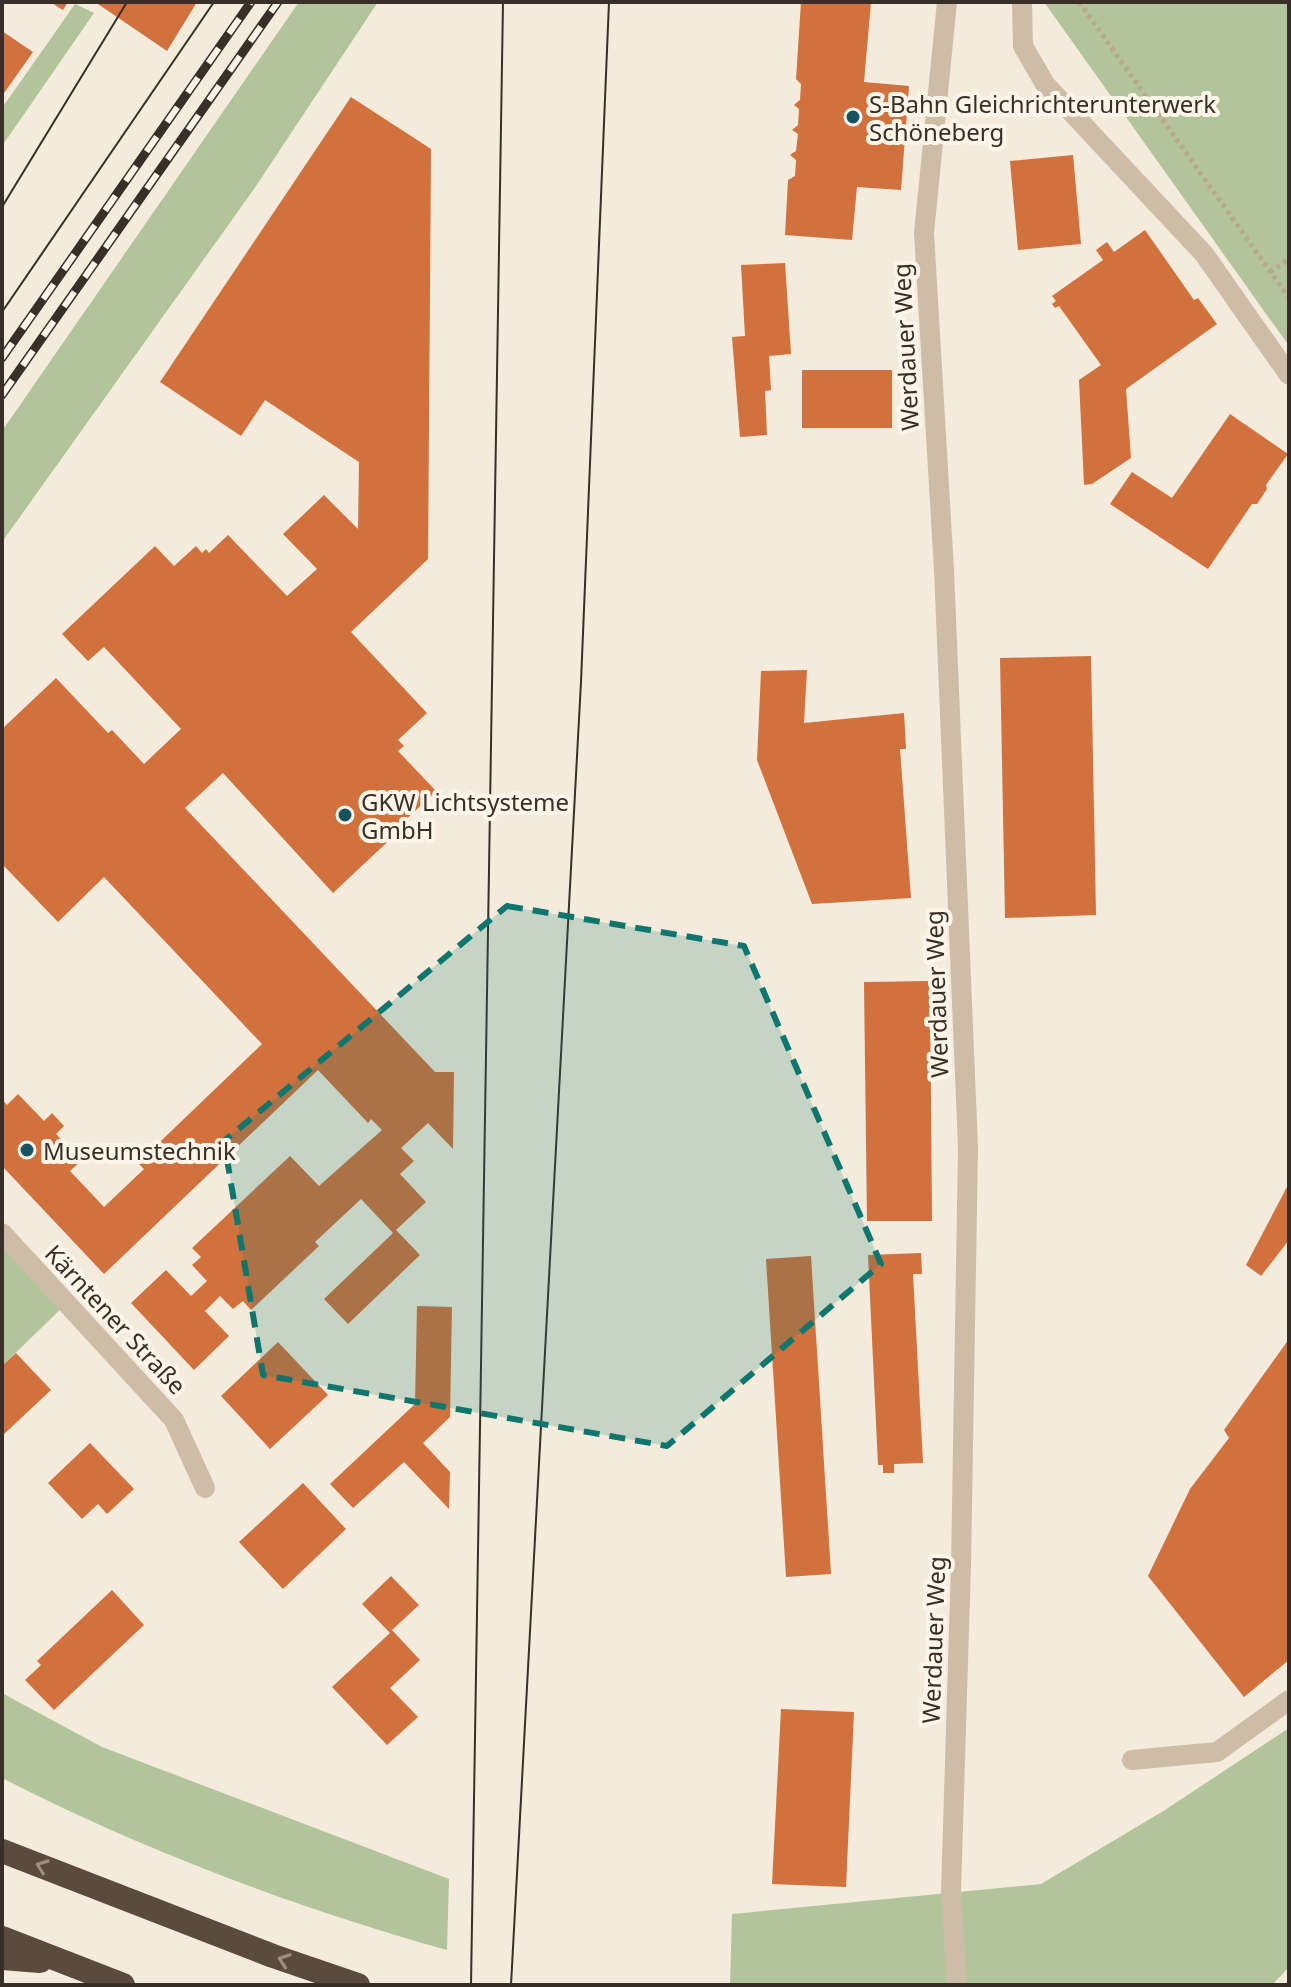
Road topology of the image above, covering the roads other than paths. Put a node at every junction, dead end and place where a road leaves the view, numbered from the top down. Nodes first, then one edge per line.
1 (947, 2) edge
2 (1022, 2) edge
3 (1289, 375) edge
4 (2, 1233) edge
5 (205, 1488) dead end
6 (1289, 1700) edge
7 (1132, 1760) dead end
8 (2, 1851) edge
9 (2, 1938) edge
10 (2, 1958) edge
11 (67, 1963) junction
12 (123, 1985) edge
13 (358, 1985) edge
14 (957, 1985) edge

1 - 14 street, Werdauer Weg
2 - 3 street
4 - 5 street, Kärntener Straße
6 - 7 street
13 -> 8 highway
9 - 11 highway
10 - 11 highway
11 - 12 highway

